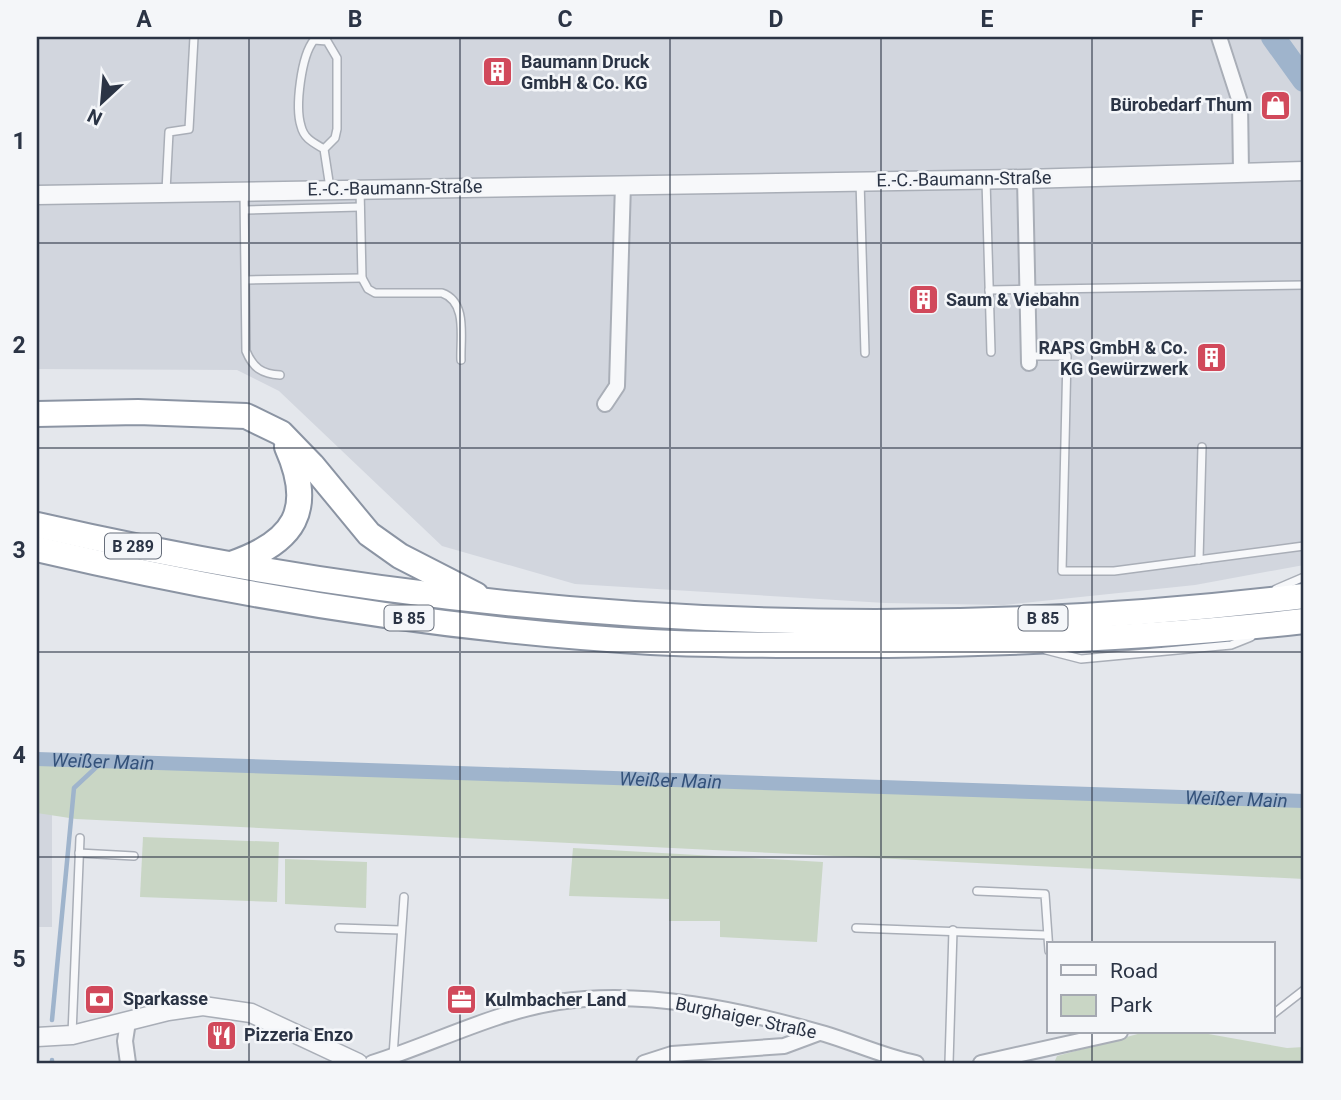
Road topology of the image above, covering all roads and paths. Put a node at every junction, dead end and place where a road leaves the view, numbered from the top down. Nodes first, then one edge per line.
1 (194, 37) edge
2 (1219, 37) edge
3 (324, 149) junction
4 (1304, 171) edge
5 (1241, 172) junction
6 (986, 179) junction
7 (1025, 179) junction
8 (860, 181) junction
9 (624, 184) junction
10 (330, 189) junction
11 (244, 191) junction
12 (166, 192) junction
13 (37, 195) edge
14 (360, 198) junction
15 (245, 210) junction
16 (362, 278) junction
17 (246, 280) junction
18 (1304, 285) edge
19 (989, 290) junction
20 (1026, 290) junction
21 (991, 352) dead end
22 (865, 353) dead end
23 (461, 360) dead end
24 (1028, 360) joint
25 (281, 375) dead end
26 (605, 404) dead end
27 (37, 414) edge
28 (281, 433) junction
29 (1202, 447) dead end
30 (37, 525) edge
31 (1304, 546) edge
32 (37, 549) edge
33 (1199, 560) junction
34 (229, 565) junction
35 (1304, 576) edge
36 (1304, 596) edge
37 (1246, 603) junction
38 (496, 605) junction
39 (1304, 621) edge
40 (80, 838) dead end
41 (79, 853) junction
42 (134, 856) dead end
43 (977, 891) dead end
44 (404, 897) dead end
45 (339, 928) dead end
46 (856, 928) dead end
47 (401, 930) junction
48 (953, 930) junction
49 (1046, 935) junction
50 (1047, 942) edge
51 (1304, 990) edge
52 (1274, 1013) edge
53 (128, 1022) junction
54 (821, 1033) junction
55 (1103, 1034) edge
56 (72, 1035) junction
57 (37, 1037) edge
58 (1062, 1039) edge
59 (393, 1057) junction
60 (128, 1063) edge
61 (358, 1063) edge
62 (372, 1063) edge
63 (644, 1063) edge
64 (916, 1063) edge
65 (949, 1063) edge
66 (981, 1063) edge

1 - 12 lane
2 - 5 street
3 - 3 lane
3 - 10 lane
4 - 5 street, E.-C.-Baumann-Straße
5 - 7 street, E.-C.-Baumann-Straße
6 - 7 street, E.-C.-Baumann-Straße
6 - 8 street, E.-C.-Baumann-Straße
6 - 19 lane
7 - 20 street
8 - 9 street, E.-C.-Baumann-Straße
8 - 22 lane
9 - 14 street, E.-C.-Baumann-Straße
9 - 26 street
10 - 11 street, E.-C.-Baumann-Straße
10 - 14 street, E.-C.-Baumann-Straße
11 - 12 street, E.-C.-Baumann-Straße
11 - 15 lane
12 - 13 street, E.-C.-Baumann-Straße
14 - 15 lane
14 - 16 lane
15 - 17 lane
16 - 17 lane
16 - 23 lane
17 - 25 lane
18 - 20 lane
19 - 20 lane
19 - 21 lane
20 - 24 street
24 - 33 lane
27 - 28 highway
28 - 34 highway
28 - 38 highway
29 - 33 lane
30 - 34 highway, B 289
31 - 33 lane
32 - 39 highway, B 85
34 - 38 highway, B 289
35 - 37 lane
36 - 37 highway, B 85
37 - 38 highway, B 85
40 - 41 lane
41 - 42 lane
41 - 56 lane
43 - 49 lane
44 - 47 lane
45 - 47 lane
46 - 48 lane
47 - 59 lane
48 - 49 lane
48 - 65 lane
49 - 50 lane
51 - 52 lane
53 - 56 street
53 - 60 street
53 - 61 street
54 - 59 street, Burghaiger Straße
54 - 63 street
54 - 64 street, Burghaiger Straße
55 - 58 street
56 - 57 street
58 - 66 street
59 - 62 street, Burghaiger Straße

